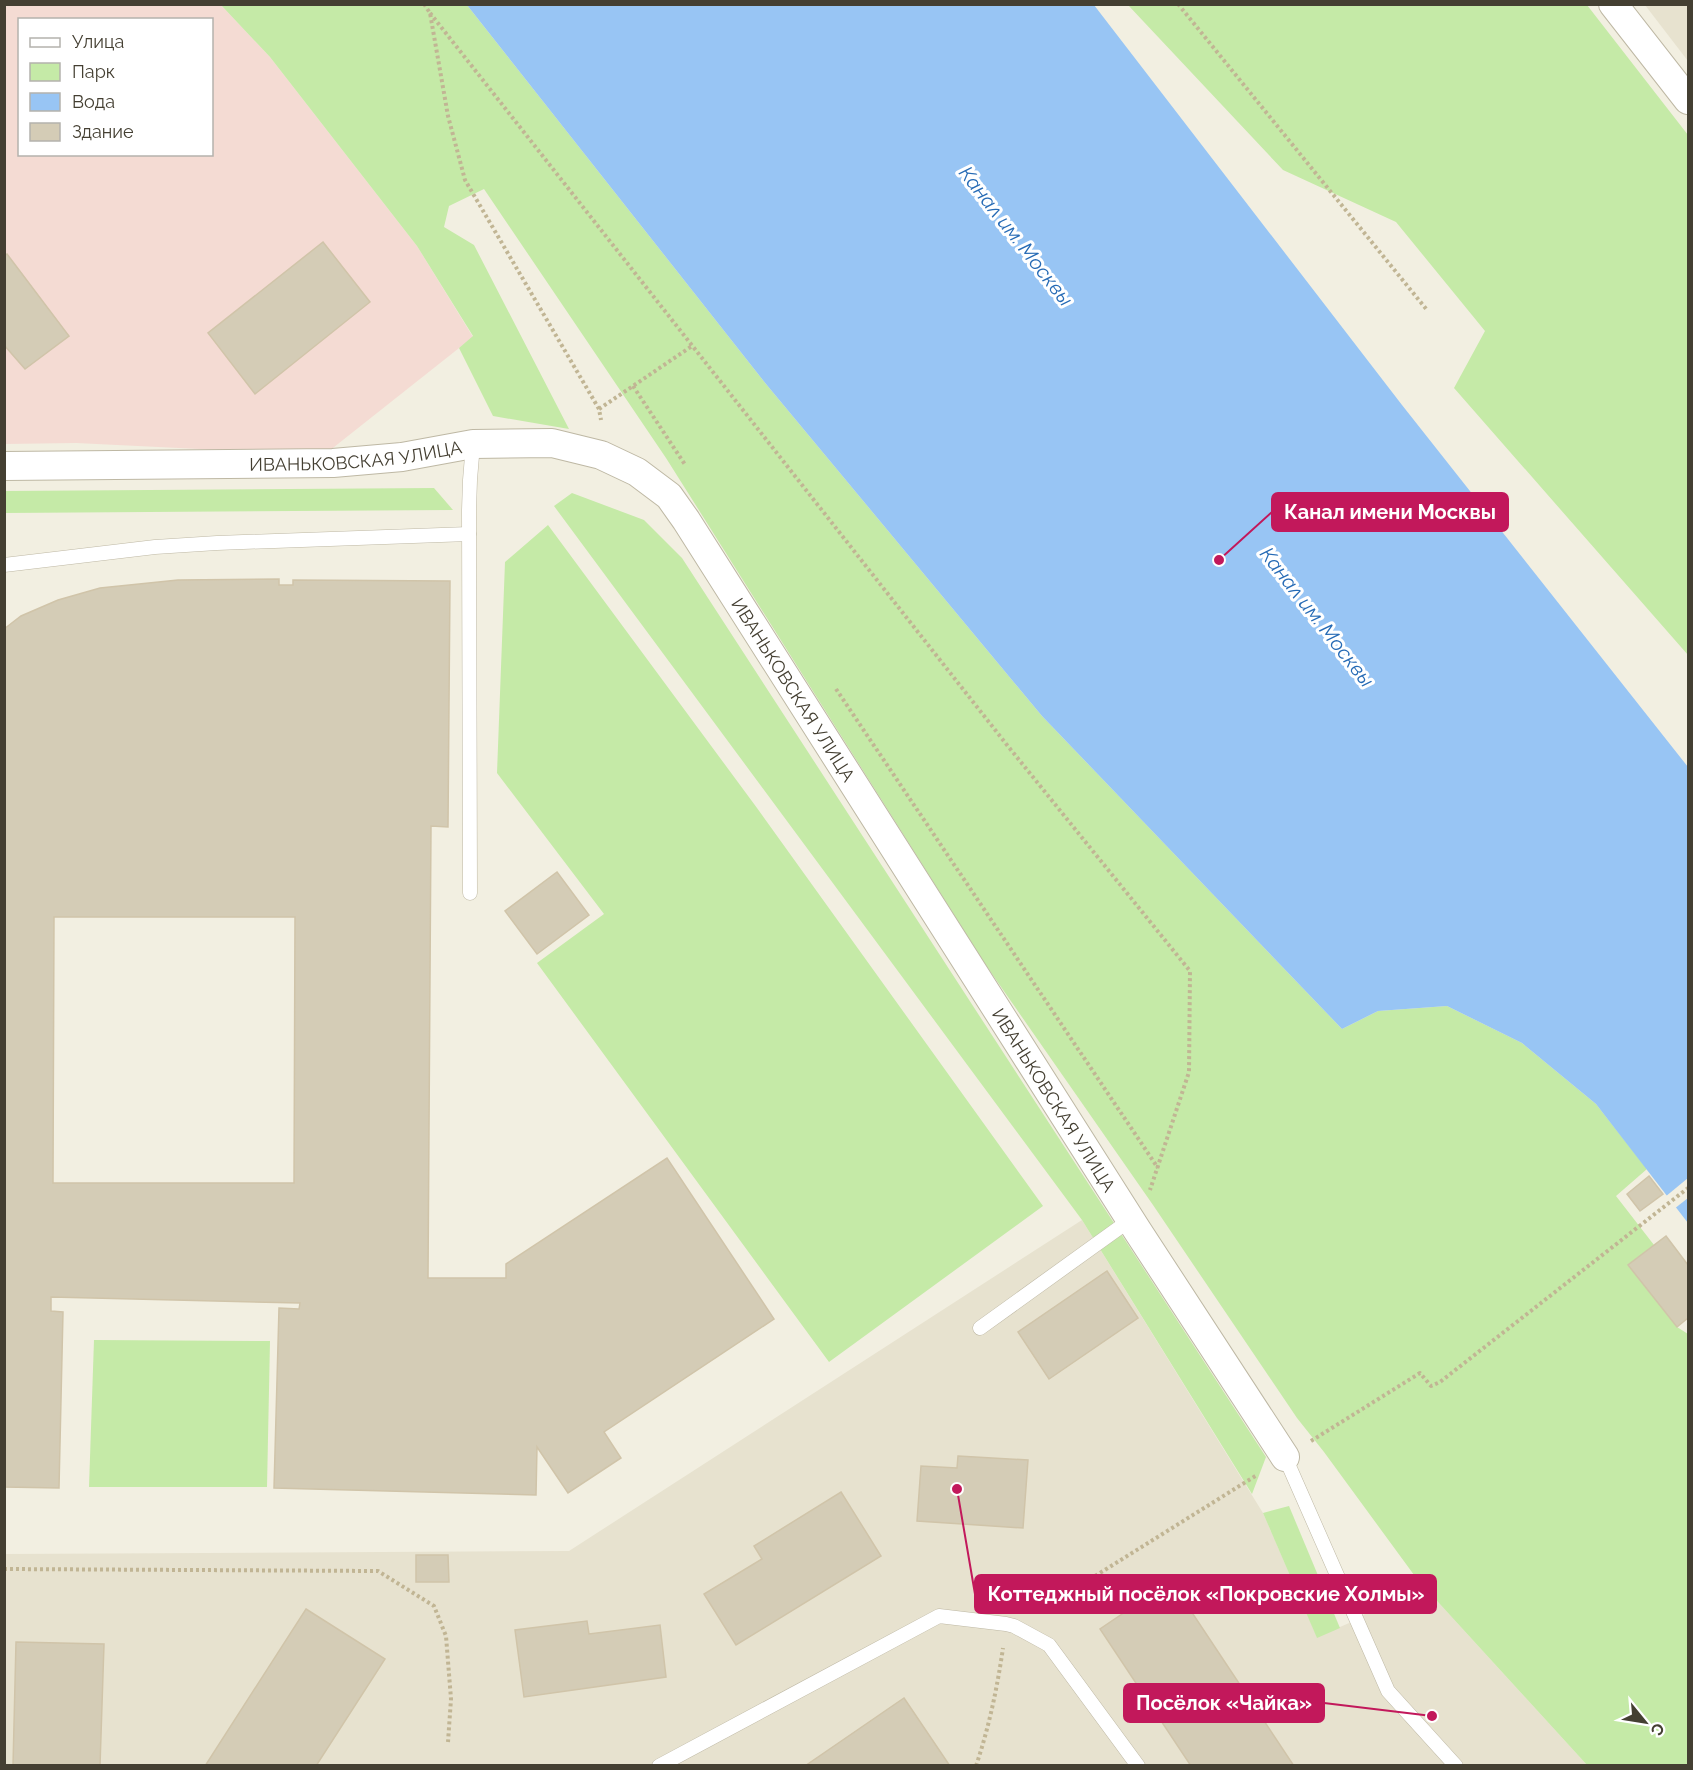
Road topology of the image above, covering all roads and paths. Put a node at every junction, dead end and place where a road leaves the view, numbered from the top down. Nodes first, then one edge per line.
1 (424, 4) edge
2 (1178, 4) edge
3 (1613, 4) edge
4 (430, 13) junction
5 (1689, 100) edge
6 (1427, 310) dead end
7 (692, 345) junction
8 (633, 386) junction
9 (599, 409) junction
10 (473, 444) junction
11 (601, 455) junction
12 (4, 466) edge
13 (692, 476) dead end
14 (469, 534) junction
15 (4, 565) edge
16 (832, 683) dead end
17 (470, 893) dead end
18 (1158, 1169) junction
19 (1689, 1188) edge
20 (1133, 1225) junction
21 (980, 1328) dead end
22 (1285, 1457) junction
23 (1245, 1483) dead end
24 (4, 1569) edge
25 (1010, 1625) junction
26 (448, 1742) dead end
27 (659, 1766) edge
28 (976, 1766) edge
29 (1138, 1766) edge
30 (1456, 1766) edge

1 - 4 path
2 - 6 path
3 - 5 street
4 - 7 path
4 - 9 path
7 - 8 path
7 - 18 path
8 - 9 path
8 - 13 path
9 - 11 path
10 - 11 street, ИВАНЬКОВСКАЯ УЛИЦА
10 - 12 street, ИВАНЬКОВСКАЯ УЛИЦА
10 - 14 lane
11 - 20 street, ИВАНЬКОВСКАЯ УЛИЦА
14 - 15 lane
14 - 17 lane
16 - 18 path
18 - 20 path
19 - 22 path
20 - 21 lane
20 - 22 street, ИВАНЬКОВСКАЯ УЛИЦА
22 - 30 lane
23 - 25 path
24 - 26 path
25 - 27 lane
25 - 28 path
25 - 29 lane

